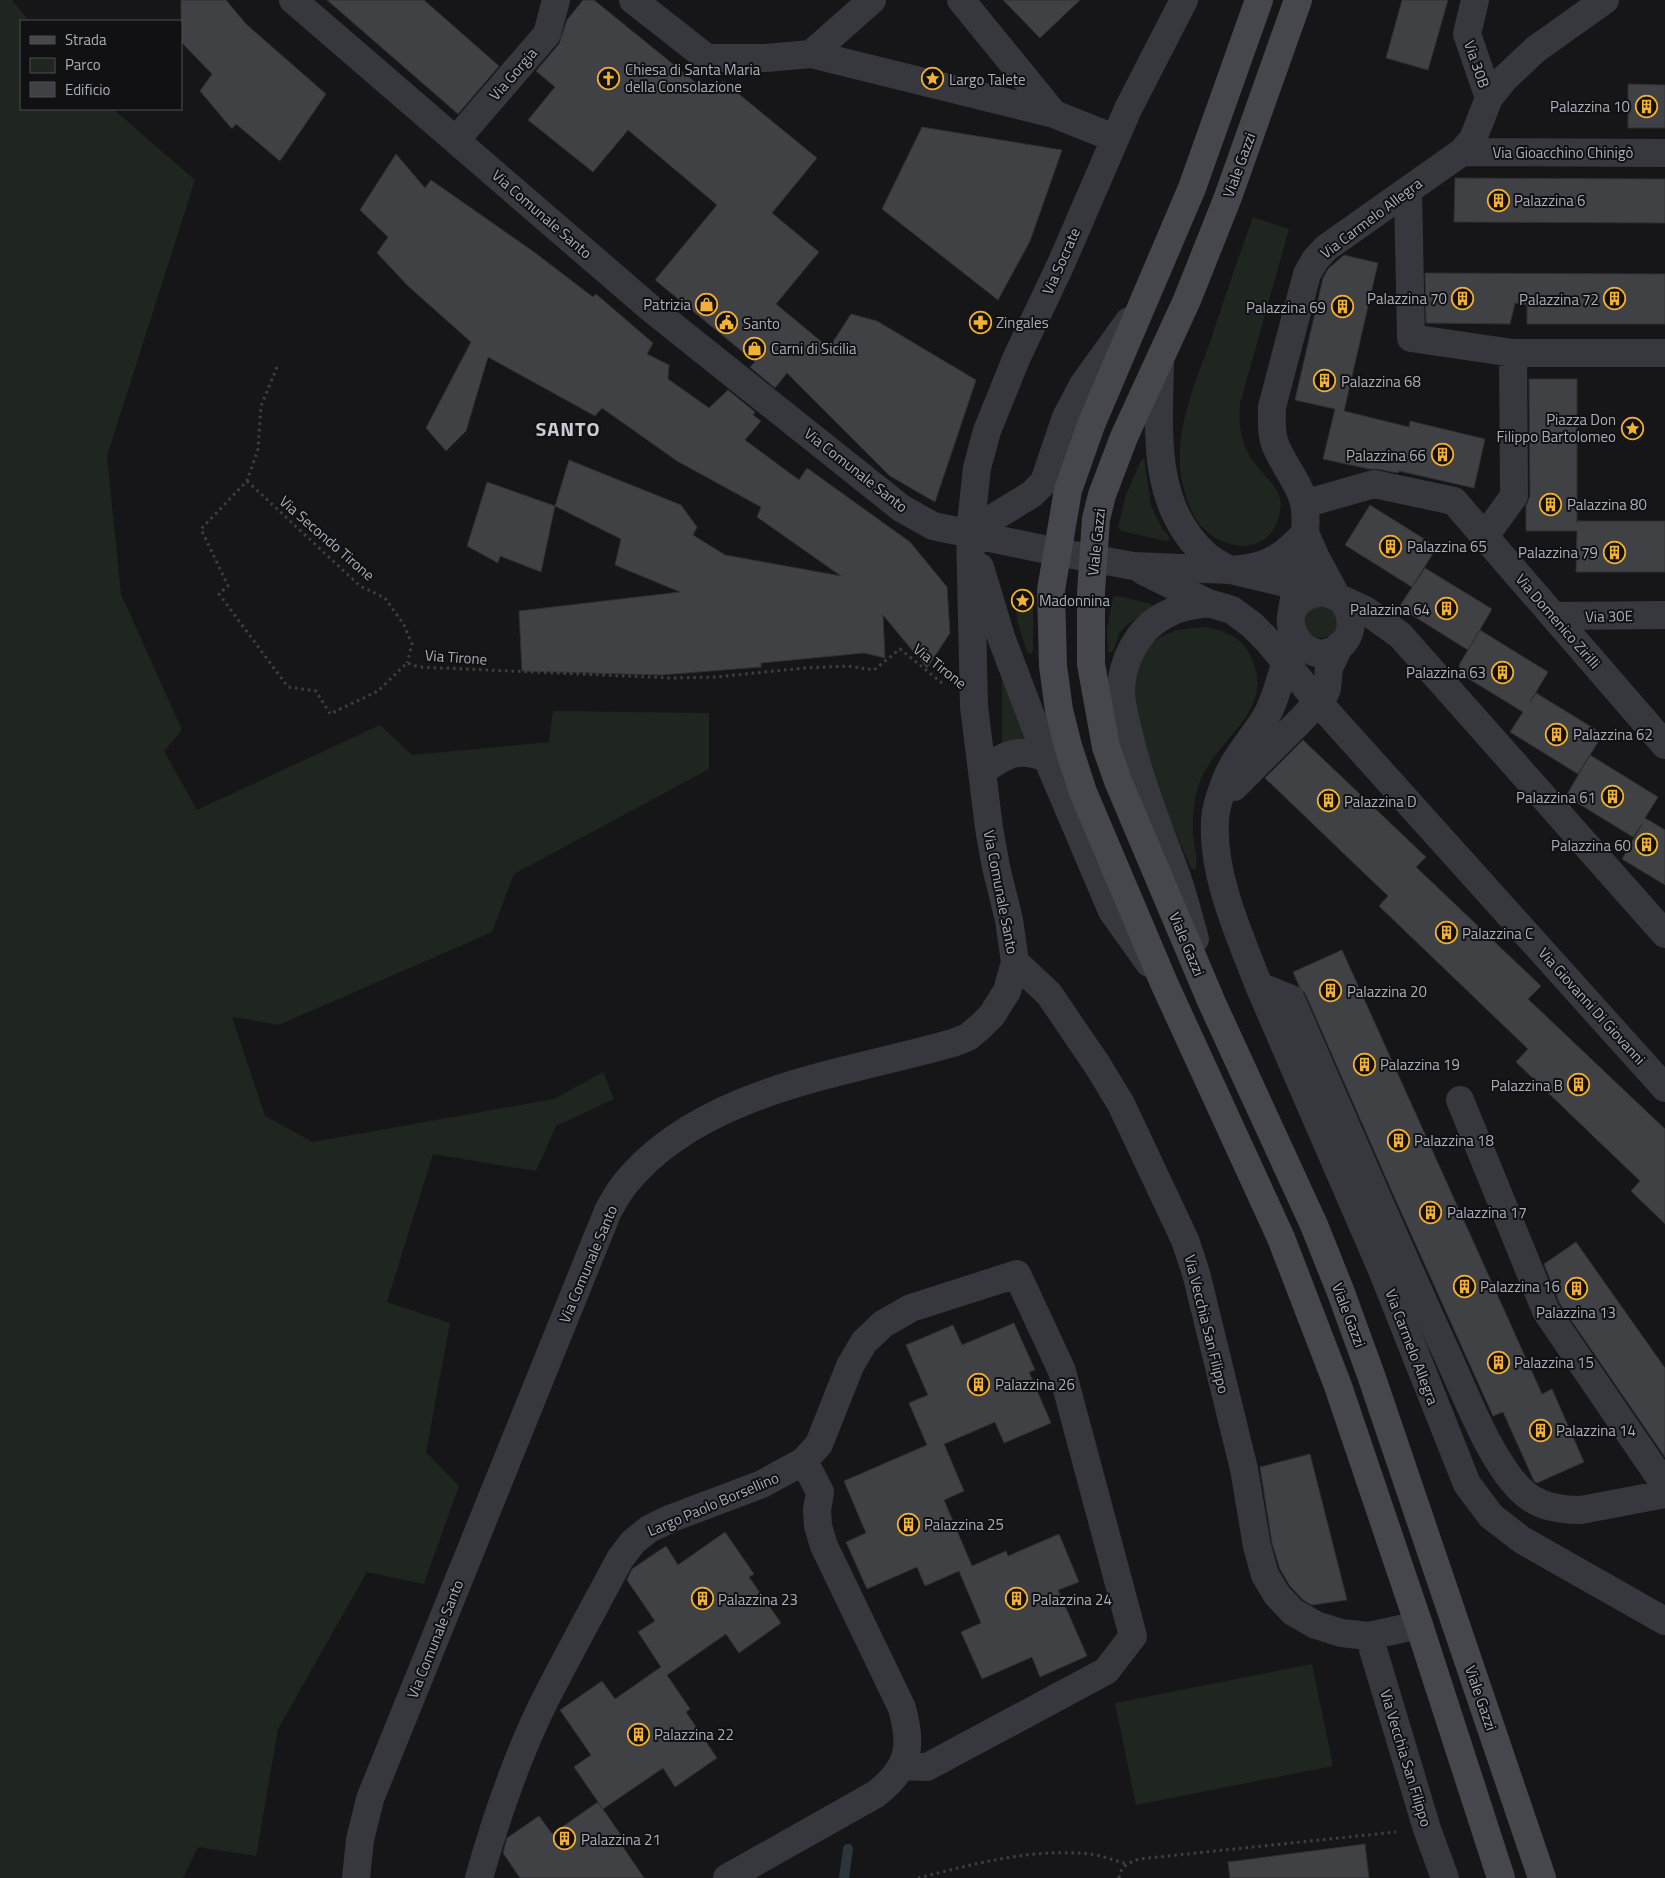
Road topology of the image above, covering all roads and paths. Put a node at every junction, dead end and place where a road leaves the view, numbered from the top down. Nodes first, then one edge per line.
1 (293, 0) edge
2 (556, 0) edge
3 (633, 0) edge
4 (872, 0) edge
5 (961, 0) edge
6 (1184, 0) edge
7 (1259, 0) edge
8 (1298, 0) edge
9 (1475, 0) edge
10 (1605, 0) edge
11 (811, 54) junction
12 (1490, 98) junction
13 (1054, 114) junction
14 (1114, 138) junction
15 (456, 140) junction
16 (1462, 152) junction
17 (1665, 153) edge
18 (1408, 190) junction
19 (1146, 298) junction
20 (1513, 353) junction
21 (1665, 353) edge
22 (1160, 361) junction
23 (277, 366) dead end
24 (247, 481) junction
25 (1304, 504) junction
26 (970, 532) junction
27 (1305, 533) junction
28 (1485, 536) junction
29 (1057, 552) junction
30 (1093, 559) junction
31 (1133, 566) junction
32 (1230, 570) junction
33 (1330, 594) junction
34 (1220, 606) junction
35 (1294, 610) junction
36 (1665, 615) edge
37 (1554, 616) junction
38 (1340, 645) junction
39 (407, 662) junction
40 (1286, 663) junction
41 (1318, 702) junction
42 (974, 706) junction
43 (1665, 745) edge
44 (1047, 758) junction
45 (982, 771) junction
46 (1218, 804) junction
47 (1665, 934) edge
48 (1015, 962) junction
49 (1164, 983) junction
50 (1259, 986) junction
51 (1212, 1003) junction
52 (1665, 1088) edge
53 (1460, 1100) dead end
54 (804, 1461) junction
55 (1665, 1485) edge
56 (1665, 1494) edge
57 (1665, 1621) edge
58 (1420, 1625) junction
59 (1370, 1636) junction
60 (902, 1766) junction
61 (1427, 1829) junction
62 (1127, 1864) junction
63 (356, 1878) edge
64 (479, 1878) edge
65 (726, 1878) edge
66 (918, 1878) edge
67 (1119, 1878) edge
68 (1445, 1878) edge
69 (1501, 1878) edge
70 (1542, 1878) edge

1 - 15 street, Via Comunale Santo
2 - 15 street, Via Gorgia
3 - 11 street
4 - 11 street
5 - 13 street
6 - 14 street, Via Socrate
7 - 19 main road
8 - 22 main road, Viale Gazzi
9 - 12 street, Via 30B
10 - 12 street, Via Carmelo Allegra
11 - 13 street
12 - 16 street, Via Carmelo Allegra
13 - 14 street
14 - 26 street, Via Socrate
15 - 26 street, Via Comunale Santo
16 - 17 street, Via Gioacchino Chinigò
16 - 18 street, Via Carmelo Allegra
18 - 20 street
18 - 25 street, Via Carmelo Allegra
19 - 26 street
19 - 29 main road
20 - 21 street
20 - 28 street
22 - 30 main road, Viale Gazzi
22 - 32 street
23 - 24 path, Via Tirone
24 - 39 path, Via Secondo Tirone
24 - 39 path, Via Tirone
25 - 27 street, Via Carmelo Allegra
25 - 28 street, Via Domenico Zirilli
26 - 29 street
26 - 42 street, Via Comunale Santo
26 - 44 street
27 - 32 street
27 - 33 street
27 - 35 street, Via Carmelo Allegra
28 - 37 street, Via Domenico Zirilli
29 - 30 street
29 - 49 main road
30 - 31 street
30 - 51 main road, Viale Gazzi
31 - 32 street
31 - 34 street
32 - 35 street
33 - 35 street
33 - 38 street
33 - 47 street
34 - 35 street
34 - 40 street, Via Giovanni Di Giovanni
34 - 51 street
35 - 38 street
35 - 40 street, Via Carmelo Allegra
36 - 37 street, Via 30E
37 - 43 street, Via Domenico Zirilli
38 - 41 street
39 - 42 path, Via Tirone
40 - 41 street, Via Giovanni Di Giovanni
40 - 46 street, Via Carmelo Allegra
41 - 46 street
41 - 52 street, Via Giovanni Di Giovanni
42 - 45 street, Via Comunale Santo
44 - 45 street
44 - 49 street
45 - 48 street, Via Comunale Santo
46 - 50 street, Via Carmelo Allegra
48 - 59 street, Via Vecchia San Filippo
48 - 63 street, Via Comunale Santo
49 - 58 main road
50 - 56 street, Via Carmelo Allegra
50 - 57 street, Via Carmelo Allegra
51 - 70 main road, Viale Gazzi
53 - 55 street
54 - 60 street
54 - 60 street
54 - 64 street, Largo Paolo Borsellino
58 - 59 street, Via Vecchia San Filippo
58 - 69 main road
59 - 61 street, Via Vecchia San Filippo
60 - 65 street
61 - 62 path
61 - 68 street, Via Vecchia San Filippo
62 - 66 path
62 - 67 path

